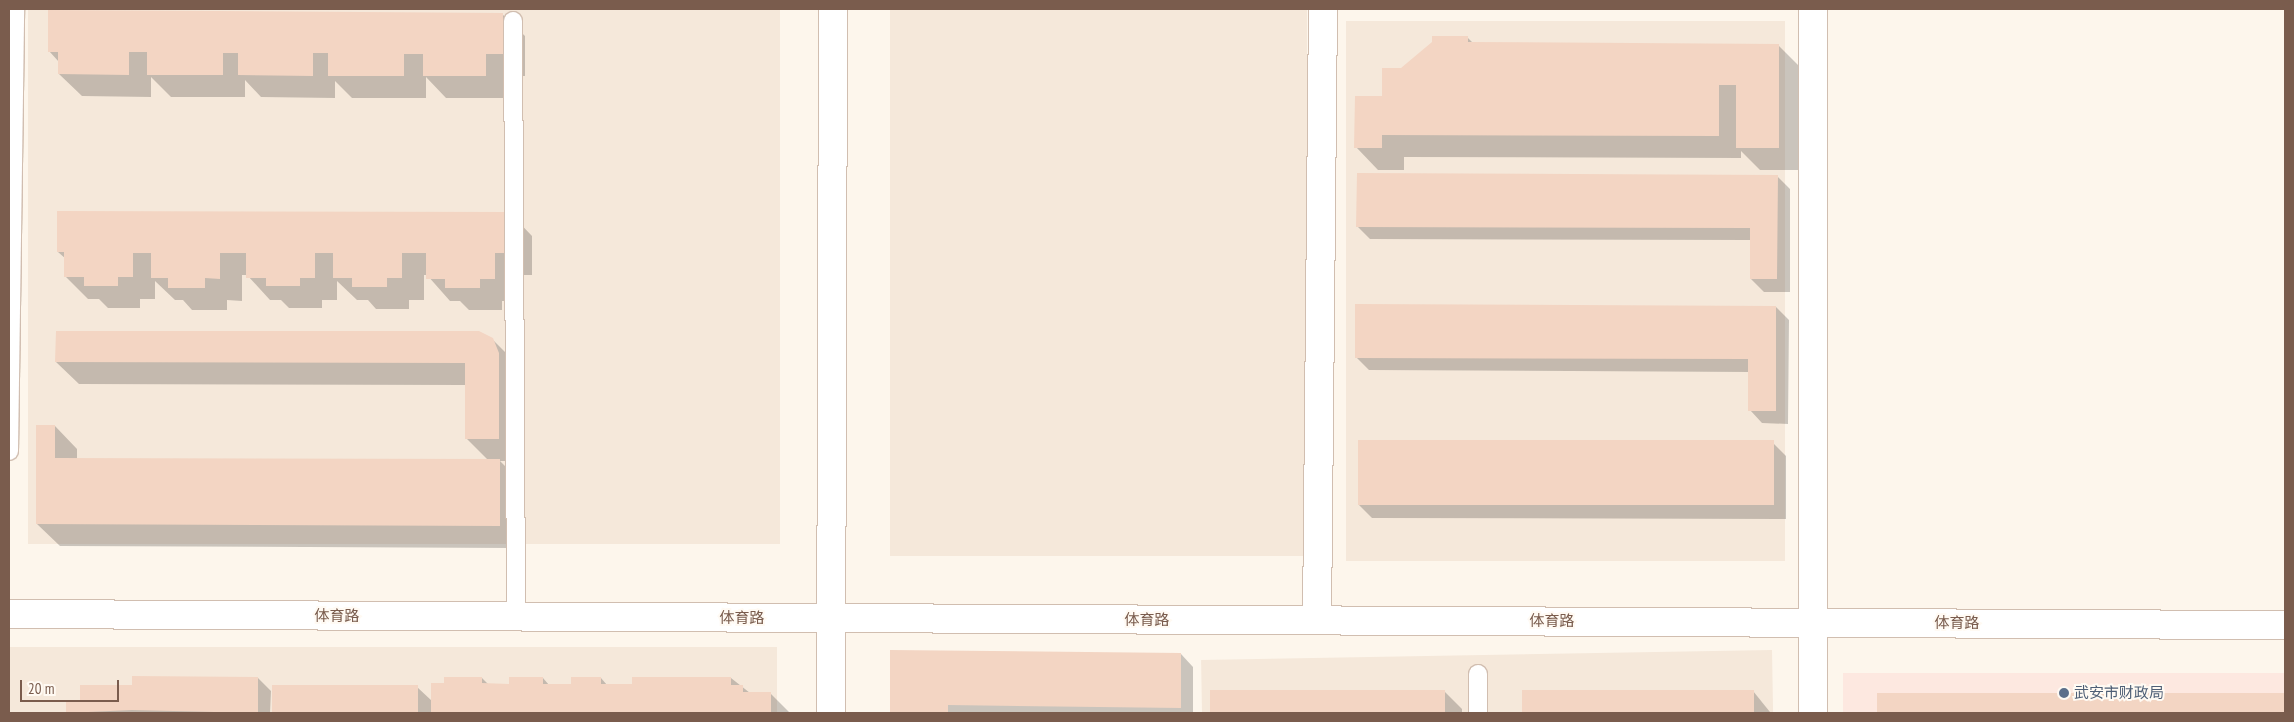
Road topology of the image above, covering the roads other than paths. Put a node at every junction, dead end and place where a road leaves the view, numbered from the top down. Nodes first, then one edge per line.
1 (15, 9) edge
2 (833, 9) edge
3 (1323, 9) edge
4 (1813, 9) edge
5 (513, 21) dead end
6 (9, 451) edge
7 (9, 614) edge
8 (516, 616) junction
9 (832, 618) junction
10 (1317, 620) junction
11 (1813, 622) junction
12 (2285, 625) edge
13 (1478, 674) dead end
14 (831, 713) edge
15 (1478, 713) edge
16 (1813, 713) edge

1 - 6 lane
2 - 9 street
3 - 10 street
4 - 11 street
5 - 8 lane
7 - 8 street, 体育路
8 - 9 street, 体育路
9 - 10 street, 体育路
9 - 14 street
10 - 11 street, 体育路
11 - 12 street, 体育路
11 - 16 street
13 - 15 lane

